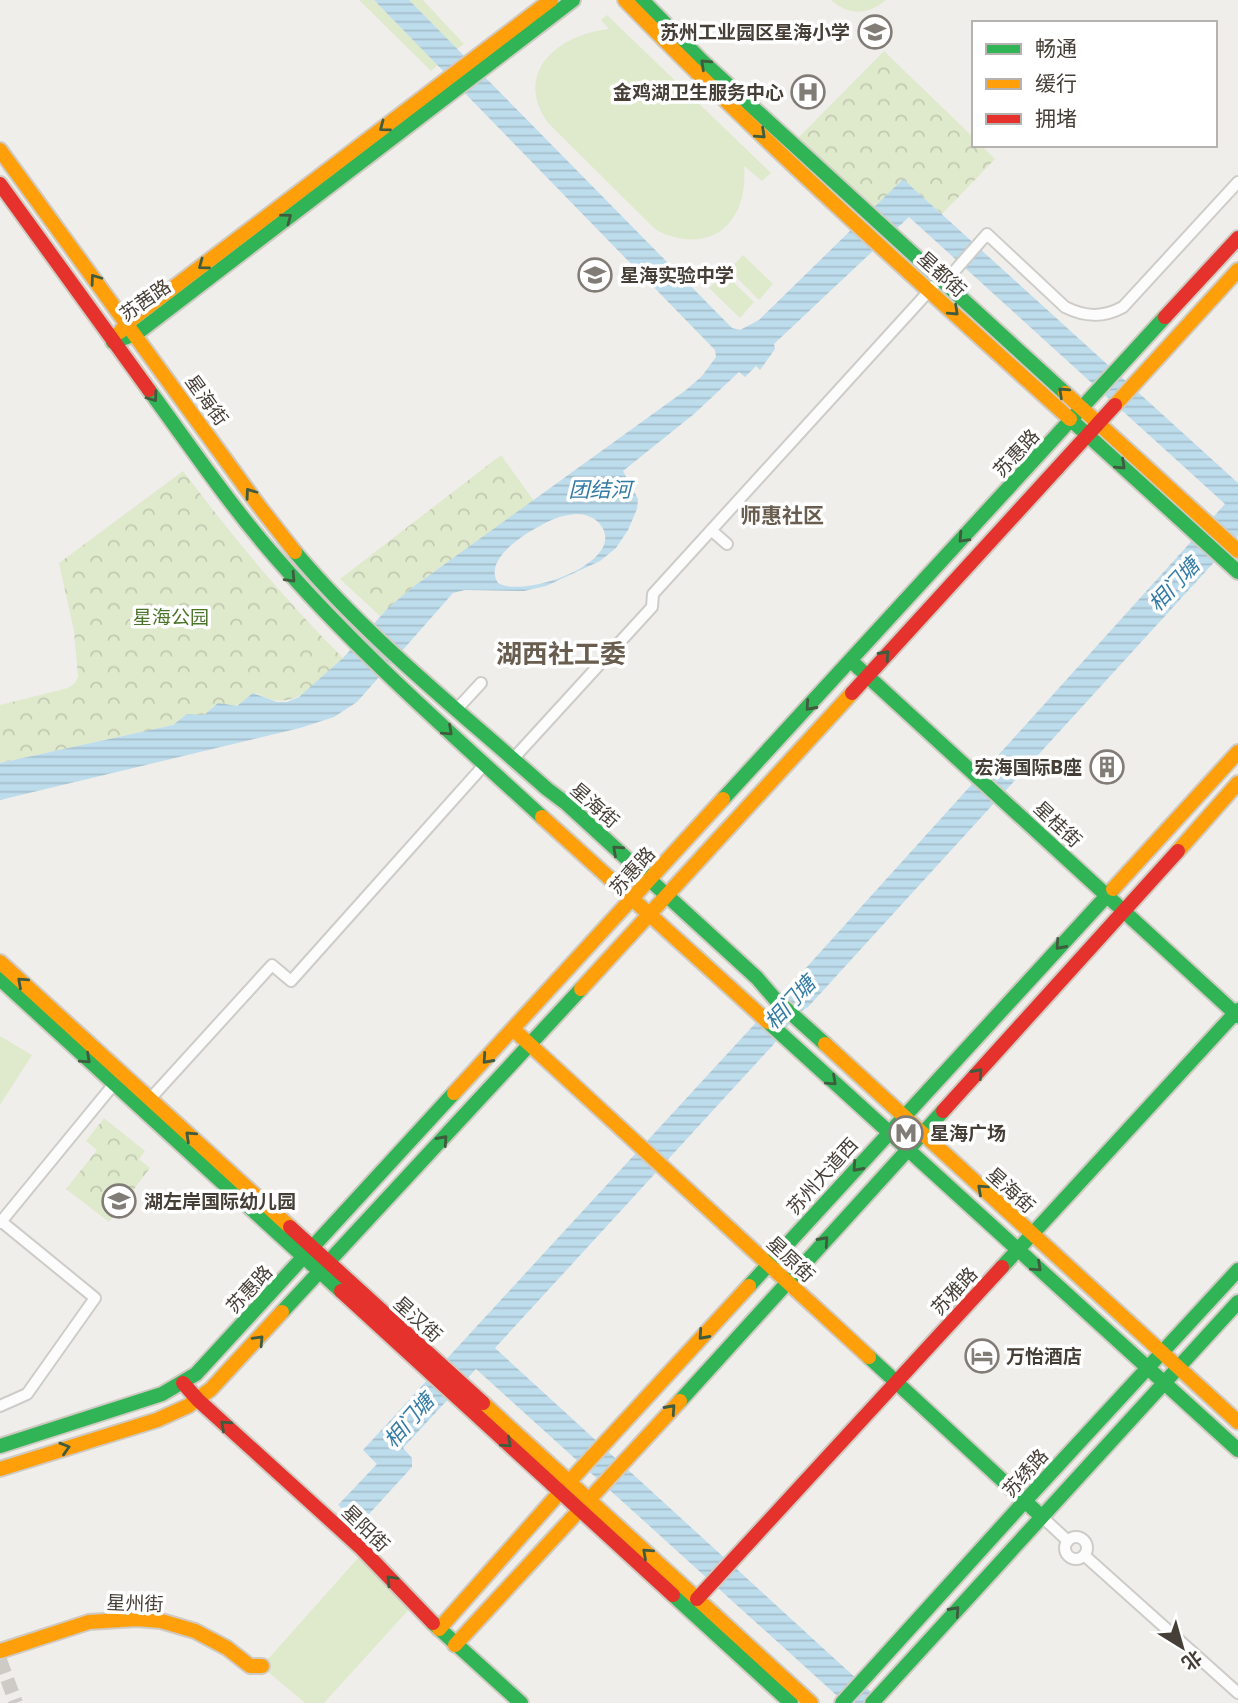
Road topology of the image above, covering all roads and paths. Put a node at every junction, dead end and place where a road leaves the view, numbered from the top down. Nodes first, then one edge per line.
1 (551, 0) edge
2 (573, 0) edge
3 (625, 0) edge
4 (642, 0) edge
5 (484, 59) junction
6 (0, 150) edge
7 (1238, 182) edge
8 (0, 184) edge
9 (1238, 238) edge
10 (1238, 270) edge
11 (938, 284) junction
12 (132, 328) junction
13 (113, 342) junction
14 (1077, 415) junction
15 (1092, 429) junction
16 (711, 530) junction
17 (727, 544) dead end
18 (1236, 549) edge
19 (1238, 572) edge
20 (851, 661) junction
21 (867, 675) junction
22 (481, 683) dead end
23 (457, 709) junction
24 (1238, 752) edge
25 (513, 759) junction
26 (485, 764) junction
27 (1238, 782) edge
28 (650, 880) junction
29 (667, 896) junction
30 (1108, 896) junction
31 (633, 899) junction
32 (1123, 910) junction
33 (650, 915) junction
34 (0, 962) edge
35 (0, 979) edge
36 (1237, 1013) edge
37 (513, 1030) junction
38 (529, 1045) junction
39 (114, 1084) junction
40 (150, 1099) junction
41 (902, 1117) junction
42 (889, 1132) junction
43 (922, 1134) junction
44 (908, 1149) junction
45 (1, 1223) edge
46 (1032, 1235) junction
47 (1018, 1250) junction
48 (309, 1253) junction
49 (768, 1264) junction
50 (325, 1269) junction
51 (1238, 1270) edge
52 (787, 1282) junction
53 (1238, 1302) edge
54 (1162, 1352) junction
55 (430, 1364) junction
56 (1148, 1367) junction
57 (1178, 1367) junction
58 (896, 1381) junction
59 (1164, 1382) junction
60 (183, 1383) junction
61 (198, 1400) junction
62 (0, 1406) edge
63 (1238, 1422) edge
64 (0, 1446) edge
65 (1238, 1450) edge
66 (0, 1469) edge
67 (569, 1482) junction
68 (589, 1500) junction
69 (1026, 1501) junction
70 (1041, 1516) junction
71 (697, 1599) junction
72 (439, 1629) junction
73 (455, 1645) junction
74 (0, 1651) edge
75 (262, 1666) dead end
76 (1238, 1693) edge
77 (521, 1703) edge
78 (792, 1703) edge
79 (811, 1703) edge
80 (842, 1703) edge
81 (872, 1703) edge

1 - 5 main road, 苏茜路
2 - 5 main road, 苏茜路
3 -> 11 main road, 星都街
11 -> 4 main road, 星都街
5 - 12 main road, 苏茜路
12 -> 6 main road, 星海街
7 - 11 street
8 - 13 main road, 星海街
9 - 14 main road, 苏惠路
10 - 15 main road, 苏惠路
11 - 14 main road, 星都街
11 - 16 street
12 - 13 main road, 苏茜路
23 -> 12 main road, 星海街
13 -> 26 main road, 星海街
14 - 15 main road, 星都街
14 -> 20 main road, 苏惠路
15 - 18 main road, 星都街
15 -> 19 main road, 星都街
21 -> 15 main road, 苏惠路
16 - 17 street
16 - 25 street
20 - 21 main road, 星桂街
20 -> 28 main road, 苏惠路
21 - 29 main road, 苏惠路
21 - 30 main road, 星桂街
22 - 23 street
23 - 25 main road, 星海街
24 - 30 main road, 苏州大道西
28 -> 25 main road, 星海街
26 - 31 main road, 星海街
26 - 40 street
27 - 32 main road
28 - 29 main road, 星海街
28 - 31 main road, 苏惠路
29 - 33 main road, 苏惠路
29 - 41 main road, 星海街
30 - 32 main road, 星桂街
30 -> 41 main road, 苏州大道西
31 - 33 main road, 星海街
31 - 37 main road, 苏惠路
32 - 36 main road, 星桂街
43 -> 32 main road
33 - 38 main road, 苏惠路
33 -> 42 main road, 星海街
40 -> 34 main road, 星汉街
35 -> 39 main road, 星汉街
36 - 46 main road, 苏雅路
37 - 38 main road, 星原街
37 -> 48 main road, 苏惠路
38 - 49 main road, 星原街
50 -> 38 main road, 苏惠路
39 - 45 street
39 - 48 main road, 星汉街
48 -> 40 main road, 星汉街
41 - 42 main road, 苏州大道西
41 - 43 main road, 星海街
42 - 44 main road, 星海街
42 -> 49 main road, 苏州大道西
43 - 44 main road
46 -> 43 main road, 星海街
44 - 47 main road, 星海街
52 -> 44 main road
45 - 62 street
46 - 47 main road, 苏雅路
46 - 54 main road, 星海街
47 -> 56 main road, 星海街
47 - 58 main road, 苏雅路
48 - 50 main road, 星汉街
48 - 60 main road, 苏惠路
49 - 52 main road, 星原街
49 -> 67 main road, 苏州大道西
50 - 55 main road, 星汉街
50 - 55 main road, 星汉街
61 -> 50 main road, 苏惠路
51 - 54 main road, 苏绣路
52 - 58 main road, 星原街
68 -> 52 main road
53 - 57 main road
54 - 56 main road, 苏绣路
54 - 57 main road, 星海街
55 - 67 main road, 星汉街
56 - 59 main road, 星海街
56 - 69 main road, 苏绣路
57 - 59 main road
57 - 63 main road, 星海街
58 - 69 main road, 星原街
58 - 71 main road, 苏雅路
59 - 65 main road, 星海街
59 - 70 main road
60 - 61 main road, 星阳街
60 - 64 main road, 苏惠路
66 -> 61 main road, 苏惠路
72 -> 61 main road, 星阳街
67 - 68 main road, 星汉街
67 - 72 main road, 苏州大道西
71 -> 68 main road, 星汉街
68 - 73 main road
68 - 78 main road, 星汉街
69 - 70 main road, 星原街
69 - 80 main road, 苏绣路
70 - 76 street
81 -> 70 main road
71 - 79 main road, 星汉街
72 - 73 main road, 星阳街
73 - 77 main road, 星阳街
74 - 75 main road, 星州街

